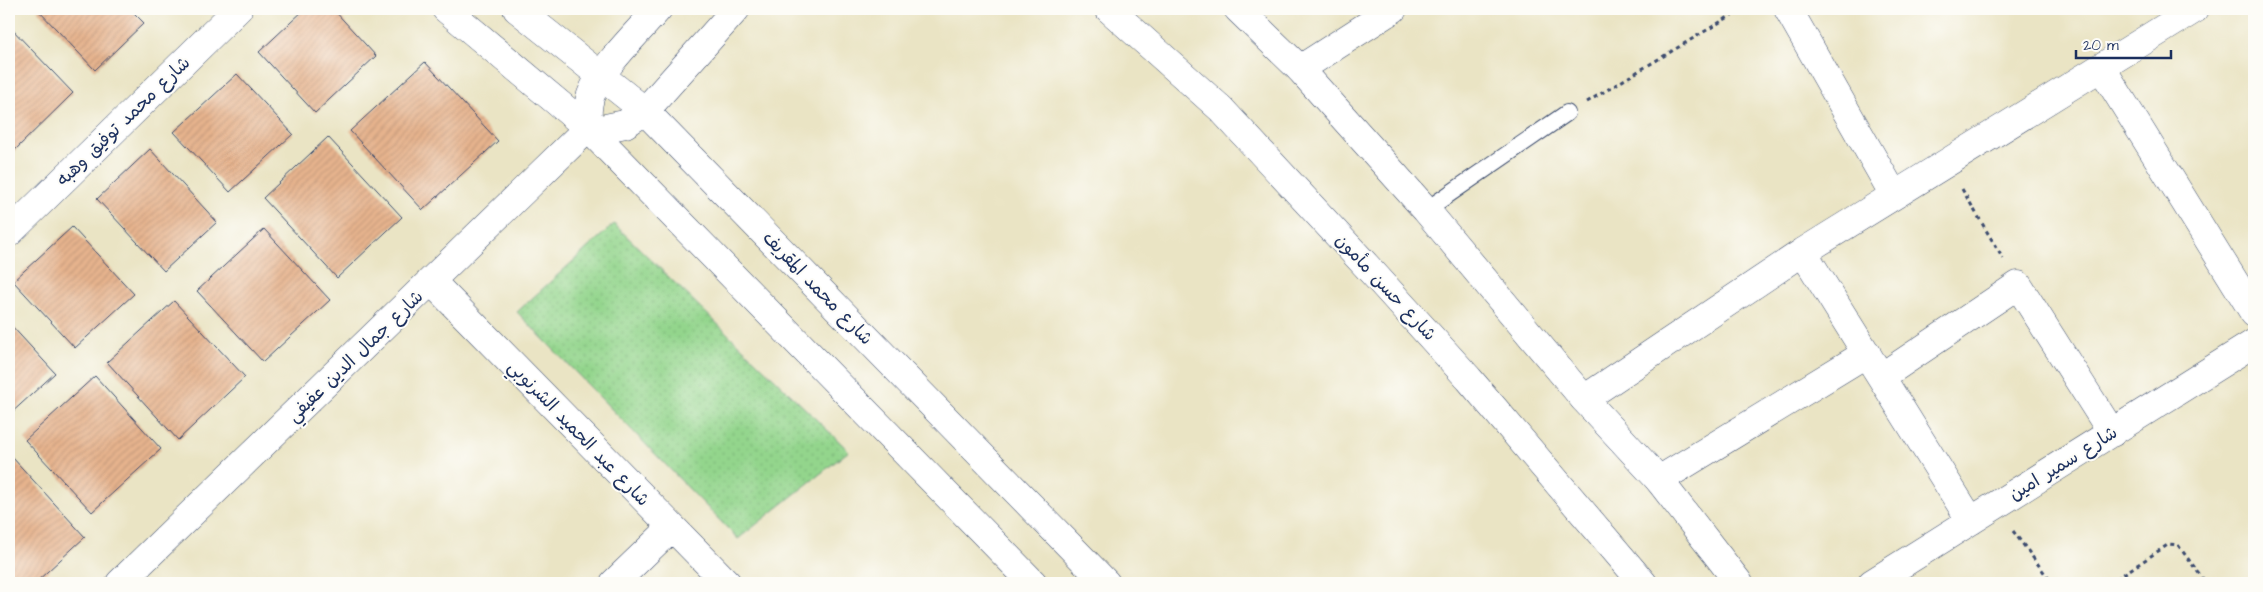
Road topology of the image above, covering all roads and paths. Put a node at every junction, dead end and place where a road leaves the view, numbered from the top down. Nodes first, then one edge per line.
1 (238, 9) edge
2 (446, 9) edge
3 (517, 9) edge
4 (658, 9) edge
5 (736, 9) edge
6 (1109, 9) edge
7 (1238, 9) edge
8 (1393, 9) edge
9 (1742, 9) edge
10 (1788, 9) edge
11 (2195, 9) edge
12 (2101, 67) junction
13 (1300, 69) junction
14 (601, 76) junction
15 (645, 111) junction
16 (1567, 114) joint
17 (588, 128) junction
18 (1947, 163) junction
19 (1894, 196) junction
20 (1426, 210) junction
21 (9, 233) edge
22 (1803, 252) junction
23 (432, 282) junction
24 (2018, 285) junction
25 (2254, 313) edge
26 (2254, 343) edge
27 (1867, 353) junction
28 (1881, 377) junction
29 (1584, 399) junction
30 (2112, 433) junction
31 (1659, 480) junction
32 (1995, 506) junction
33 (1971, 521) junction
34 (672, 527) junction
35 (120, 583) edge
36 (614, 583) edge
37 (727, 583) edge
38 (1033, 583) edge
39 (1106, 583) edge
40 (1643, 583) edge
41 (1739, 583) edge
42 (1872, 583) edge
43 (2052, 583) edge
44 (2110, 583) edge
45 (2206, 583) edge

1 - 21 street, شارع محمد توفيق وهبه
2 - 17 street
3 - 14 street, شارع محمد المقريف
4 - 14 street
5 - 15 street
6 - 40 street, شارع حسن مأمون
7 - 13 street
8 - 13 street
9 - 16 path
10 - 19 street
11 - 12 street
12 - 18 street
12 - 25 street
13 - 20 street
14 - 15 street, شارع محمد المقريف
14 - 17 street
15 - 17 street
15 - 39 street, شارع محمد المقريف
16 - 20 lane
17 - 23 street, شارع جمال الدين عفيفي
17 - 38 street
18 - 19 street
18 - 24 path
19 - 22 street
20 - 29 street
22 - 27 street
22 - 29 street
23 - 34 street, شارع عبد الحميد الشرنوبي
23 - 35 street, شارع جمال الدين عفيفي
24 - 28 street
24 - 30 street
26 - 30 street, شارع سمير امين
27 - 28 street
27 - 31 street
28 - 33 street
29 - 31 street
30 - 32 street, شارع سمير امين
31 - 41 street
32 - 33 street, شارع سمير امين
32 - 43 path
33 - 42 street, شارع سمير امين
34 - 36 street
34 - 37 street, شارع عبد الحميد الشرنوبي
44 - 45 path

